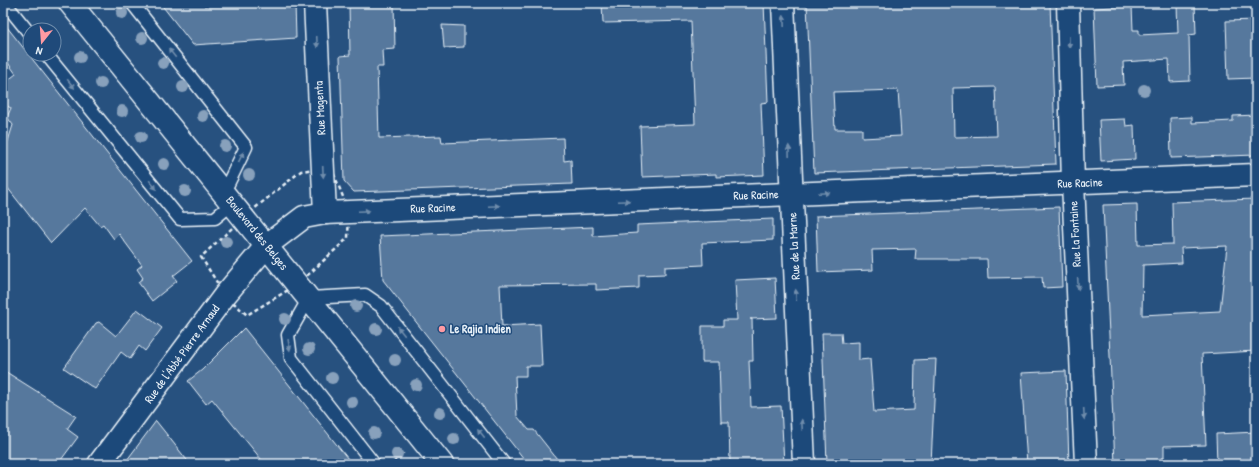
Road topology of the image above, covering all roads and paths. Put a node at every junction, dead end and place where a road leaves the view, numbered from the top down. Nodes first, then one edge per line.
1 (5, 3) edge
2 (70, 3) edge
3 (132, 3) edge
4 (315, 3) edge
5 (783, 3) edge
6 (1068, 3) edge
7 (22, 24) edge
8 (52, 62) edge
9 (1256, 175) edge
10 (1073, 183) junction
11 (791, 194) junction
12 (228, 198) junction
13 (325, 213) junction
14 (266, 245) junction
15 (309, 298) junction
16 (99, 464) edge
17 (374, 464) edge
18 (442, 464) edge
19 (504, 464) edge
20 (804, 464) edge
21 (1086, 464) edge

1 - 7 lane
2 - 12 street, Boulevard des Belges
12 -> 3 lane
4 -> 13 street, Rue Magenta
11 -> 5 street, Rue de la Marne
6 -> 10 street, Rue La Fontaine
8 -> 12 lane
9 - 10 street, Rue Racine
11 -> 10 street, Rue Racine
10 -> 21 street, Rue La Fontaine
13 -> 11 street, Rue Racine
20 -> 11 street, Rue de la Marne
12 - 14 street, Boulevard des Belges
13 - 14 street, Rue Racine
14 - 15 street, Boulevard des Belges
14 - 16 street, Rue de l'Abbé Pierre Arnaud
15 -> 17 lane
15 - 18 street, Boulevard des Belges
19 -> 15 lane

